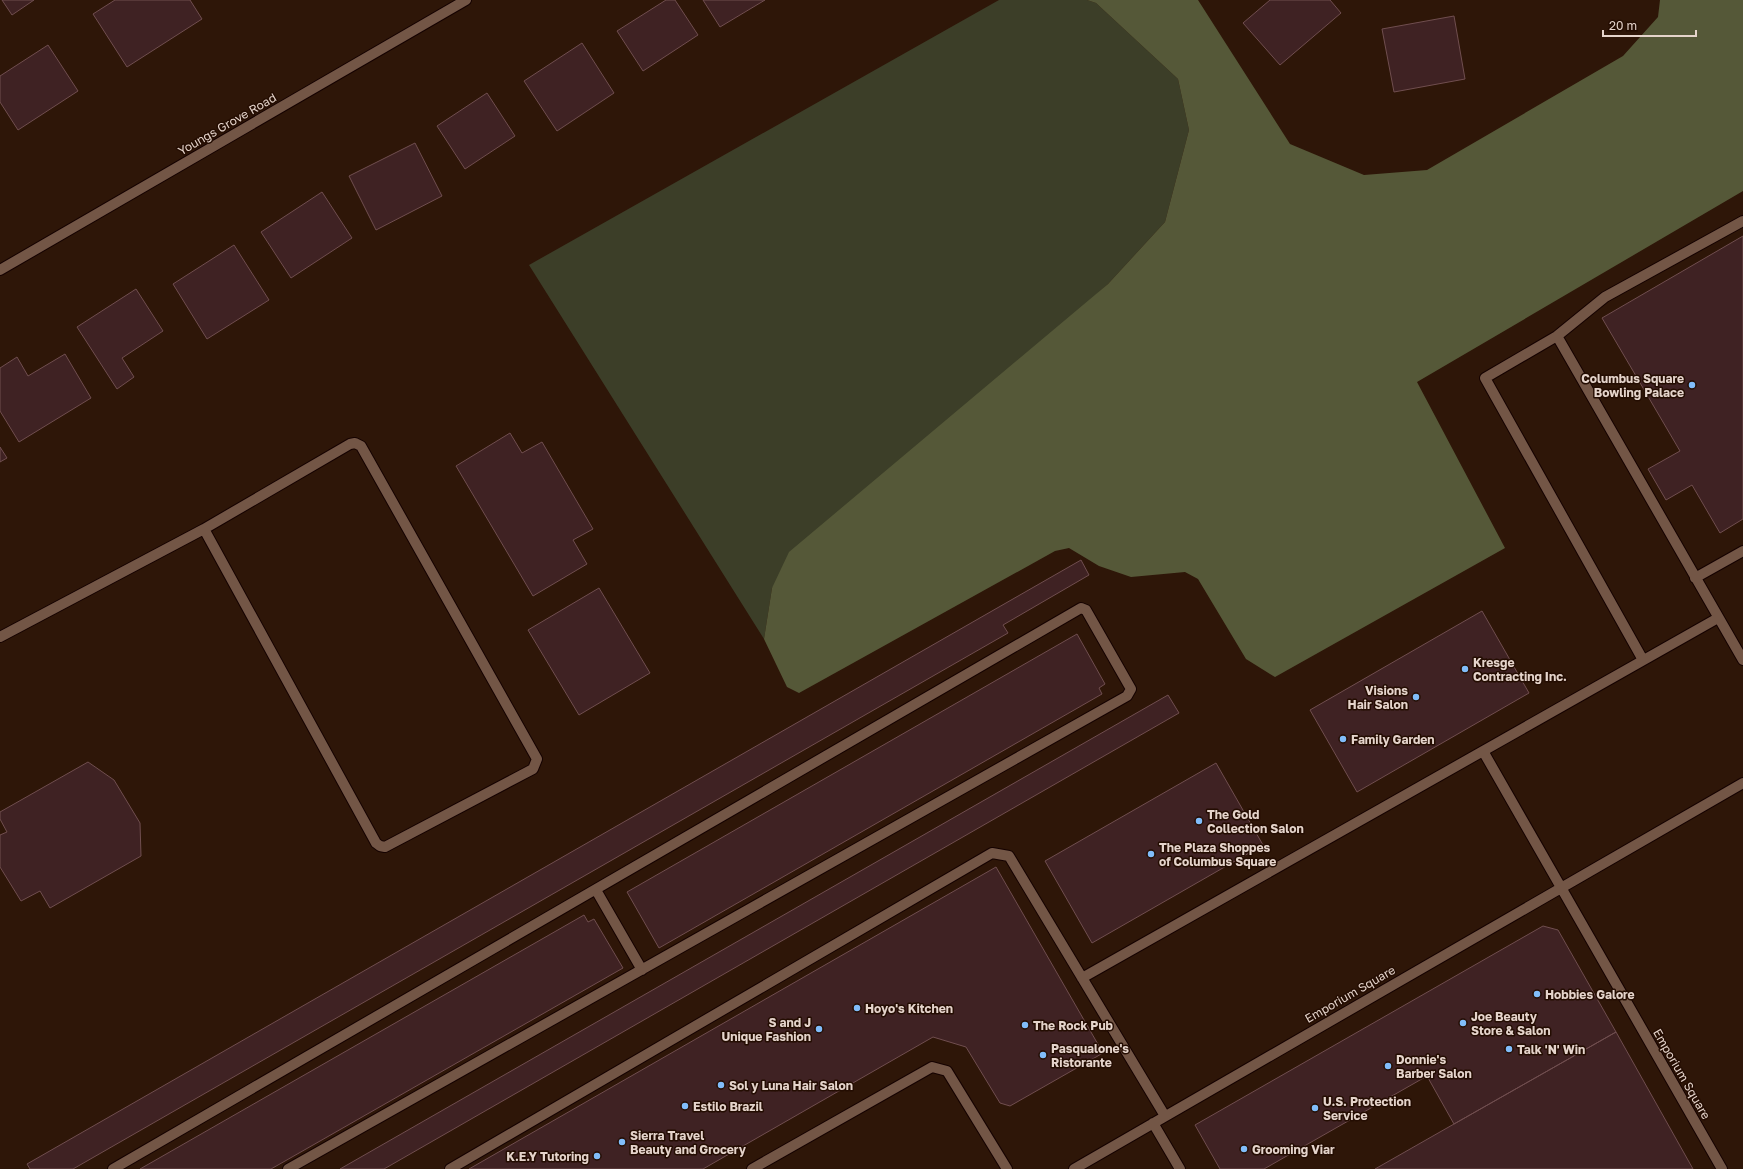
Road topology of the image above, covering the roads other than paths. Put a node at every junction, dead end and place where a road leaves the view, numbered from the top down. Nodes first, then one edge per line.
1 (466, 0) edge
2 (1743, 221) edge
3 (0, 270) edge
4 (1557, 336) junction
5 (204, 529) junction
6 (1743, 551) edge
7 (1695, 578) junction
8 (1718, 618) junction
9 (0, 638) edge
10 (1643, 660) junction
11 (1743, 660) edge
12 (1483, 751) junction
13 (1743, 783) edge
14 (1560, 887) junction
15 (596, 890) junction
16 (642, 970) junction
17 (1082, 978) junction
18 (1164, 1116) junction
19 (1153, 1123) junction
20 (114, 1169) edge
21 (288, 1169) edge
22 (450, 1169) edge
23 (752, 1169) edge
24 (1006, 1169) edge
25 (1074, 1169) edge
26 (1180, 1169) edge
27 (1722, 1169) edge

1 - 3 street, Youngs Grove Road
2 - 4 street
4 - 7 street
4 - 10 street
5 - 5 street
5 - 9 street
6 - 7 street
7 - 8 street
8 - 10 street
8 - 11 street
10 - 12 street
12 - 14 street, Emporium Square
12 - 17 street
13 - 14 street, Emporium Square
14 - 18 street, Emporium Square
14 - 27 street, Emporium Square
15 - 16 street
15 - 16 street
15 - 20 street
16 - 21 street
17 - 18 street
17 - 22 street
18 - 19 street, Emporium Square
19 - 25 street, Emporium Square
19 - 26 street
23 - 24 street

